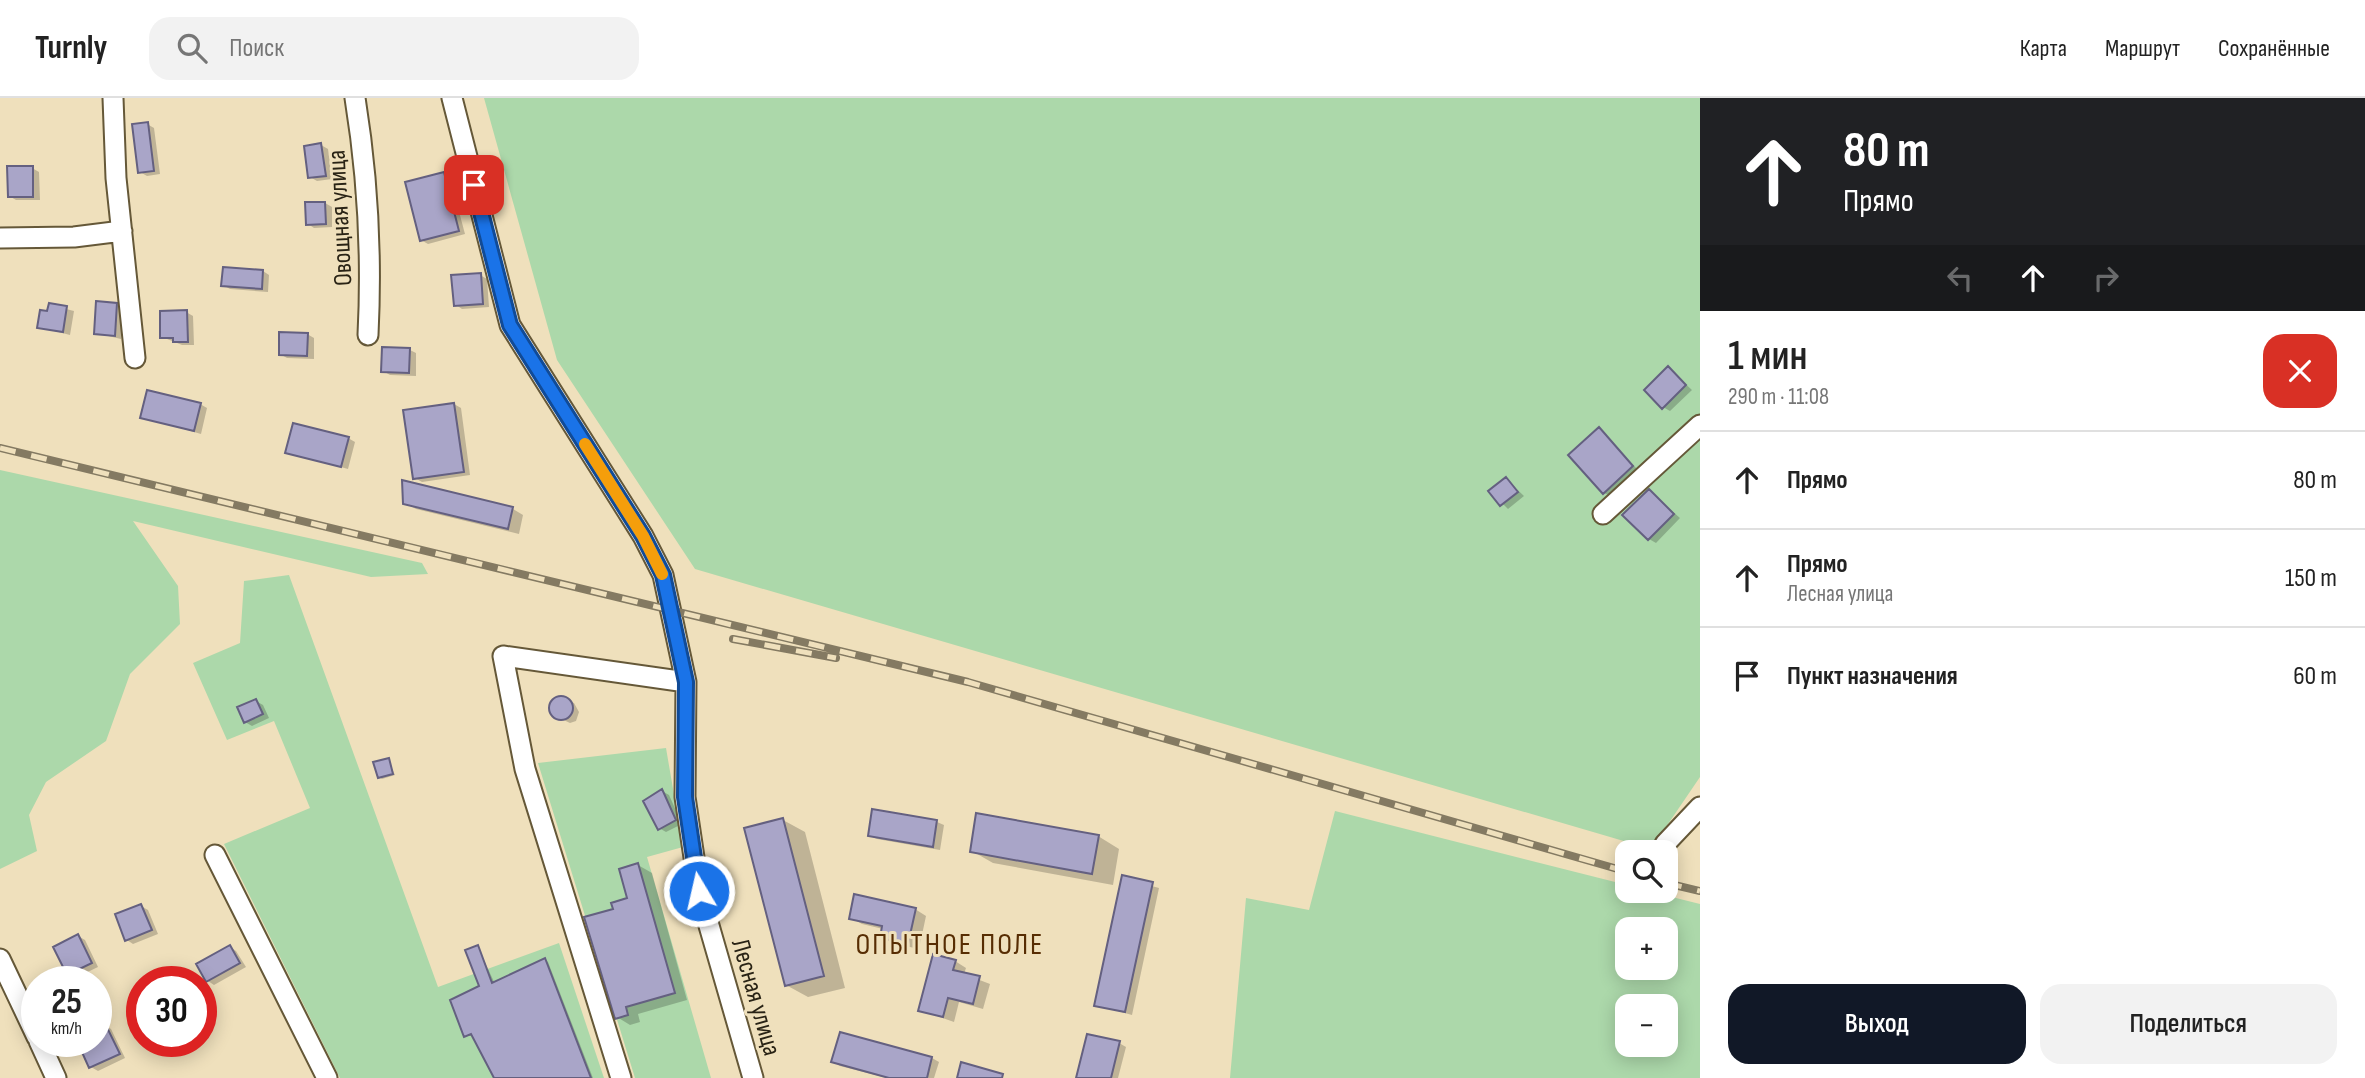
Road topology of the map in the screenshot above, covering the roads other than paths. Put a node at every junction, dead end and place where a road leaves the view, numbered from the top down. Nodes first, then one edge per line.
1 (113, 98) edge
2 (355, 98) edge
3 (452, 98) edge
4 (122, 231) junction
5 (0, 238) edge
6 (368, 335) dead end
7 (135, 358) dead end
8 (1700, 425) edge
9 (1603, 514) dead end
10 (686, 682) junction
11 (1700, 807) edge
12 (1669, 840) edge
13 (215, 855) dead end
14 (0, 959) edge
15 (21, 1003) edge
16 (47, 1057) edge
17 (57, 1078) edge
18 (327, 1078) edge
19 (621, 1078) edge
20 (753, 1078) edge

1 - 4 street
2 - 6 street, Овощная улица
3 - 10 street, Лесная улица
4 - 5 street
4 - 7 street
8 - 9 street
10 - 19 street
10 - 20 street, Лесная улица
11 - 12 street
13 - 18 street
14 - 15 street
16 - 17 street

